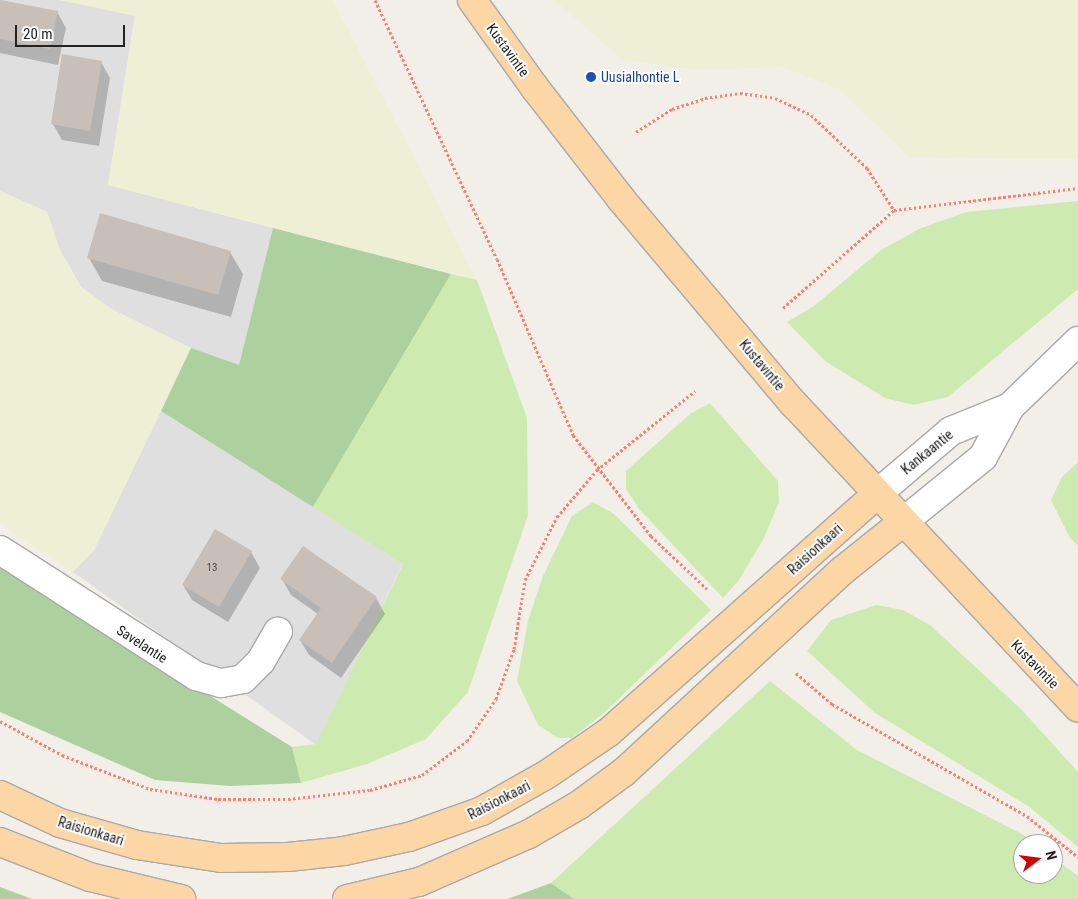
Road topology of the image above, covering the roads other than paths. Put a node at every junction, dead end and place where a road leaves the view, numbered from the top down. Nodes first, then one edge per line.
1 (472, 0) edge
2 (1078, 341) edge
3 (1010, 407) junction
4 (877, 494) junction
5 (903, 522) junction
6 (0, 550) edge
7 (278, 632) dead end
8 (1078, 708) edge
9 (0, 795) edge
10 (0, 842) edge
11 (180, 899) edge
12 (348, 899) edge

1 - 4 main road, Kustavintie
2 - 3 street, Kankaantie
3 - 4 street, Kankaantie
3 - 5 street, Kankaantie
4 - 5 main road, Kustavintie
4 - 9 main road, Raisionkaari
5 - 8 main road, Kustavintie
5 - 12 main road
6 - 7 street, Savelantie
10 - 11 main road

